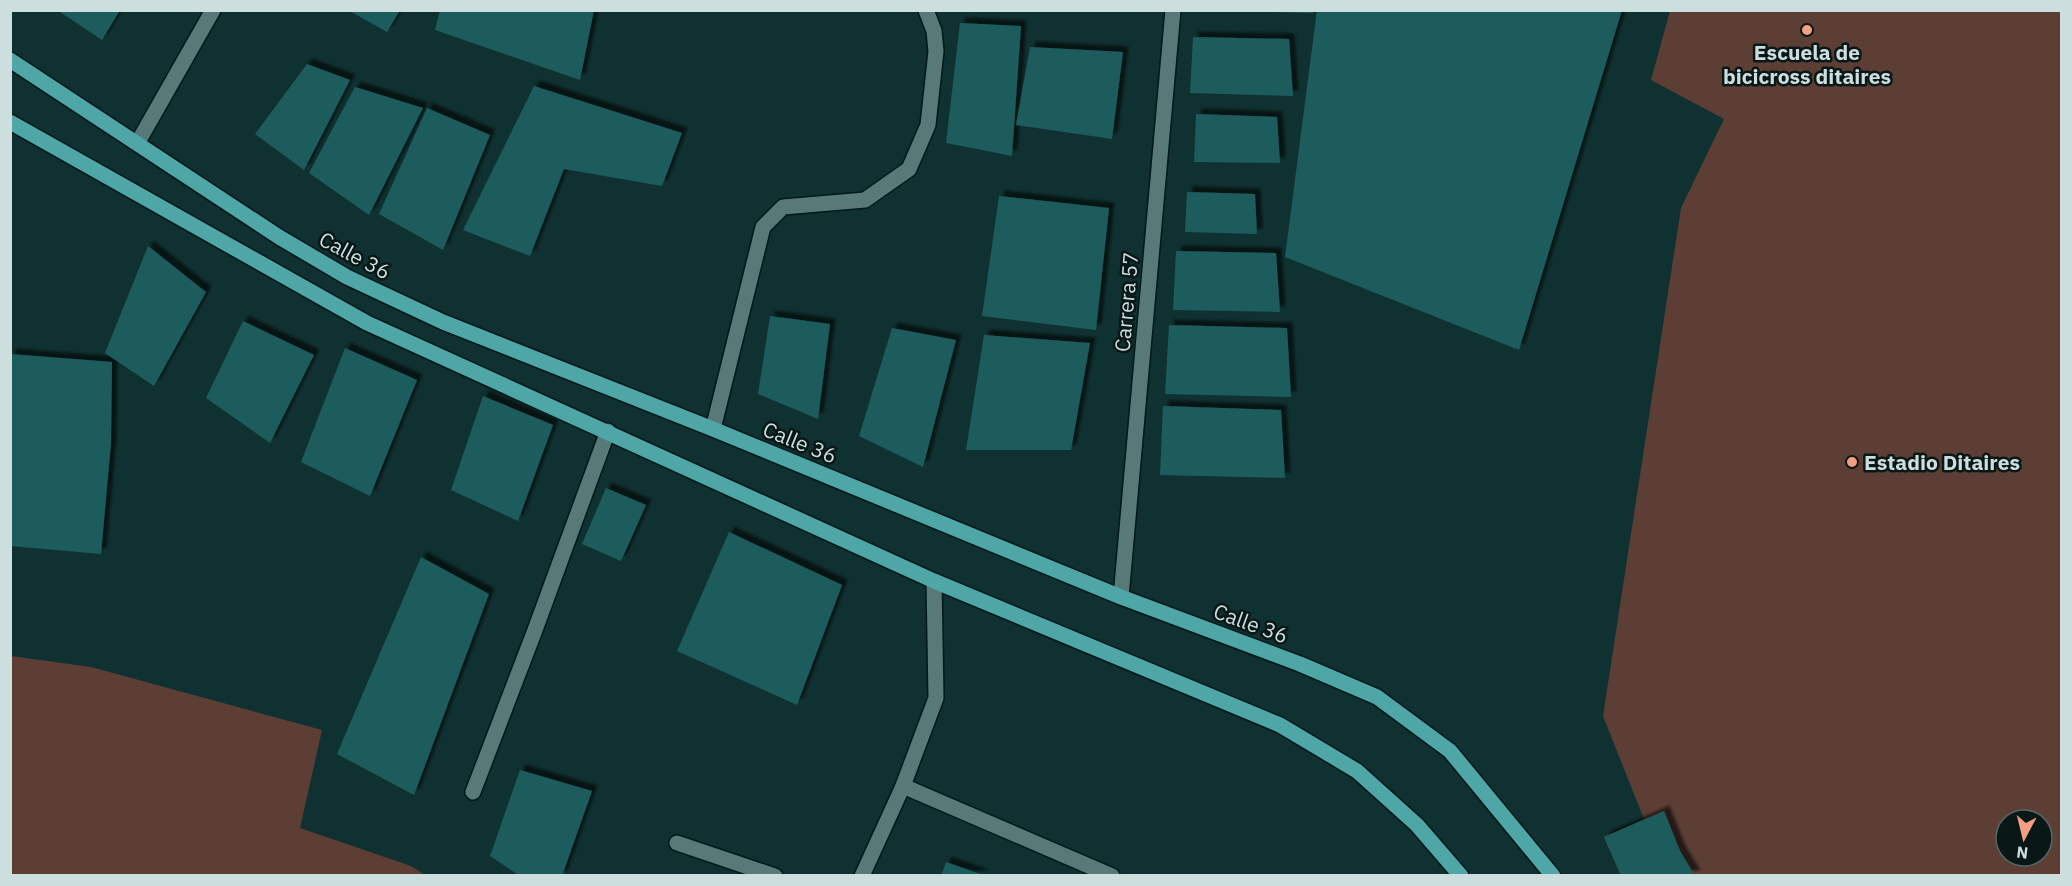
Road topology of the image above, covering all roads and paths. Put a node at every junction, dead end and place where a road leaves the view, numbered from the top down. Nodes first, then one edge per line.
1 (213, 10) edge
2 (926, 10) edge
3 (1173, 10) edge
4 (10, 60) edge
5 (10, 122) edge
6 (138, 142) junction
7 (713, 429) junction
8 (608, 431) junction
9 (934, 581) junction
10 (1121, 597) junction
11 (903, 786) junction
12 (473, 792) dead end
13 (677, 843) dead end
14 (775, 876) edge
15 (862, 876) edge
16 (1112, 876) edge
17 (1461, 876) edge
18 (1553, 876) edge

1 - 6 street
2 - 7 street
3 - 10 street, Carrera 57
4 - 6 main road, Calle 36
5 - 8 main road
6 - 7 main road, Calle 36
7 - 10 main road, Calle 36
8 - 9 main road
8 - 12 street
9 - 11 street
9 - 17 main road
10 - 18 main road, Calle 36
11 - 15 street
11 - 16 street
13 - 14 street

